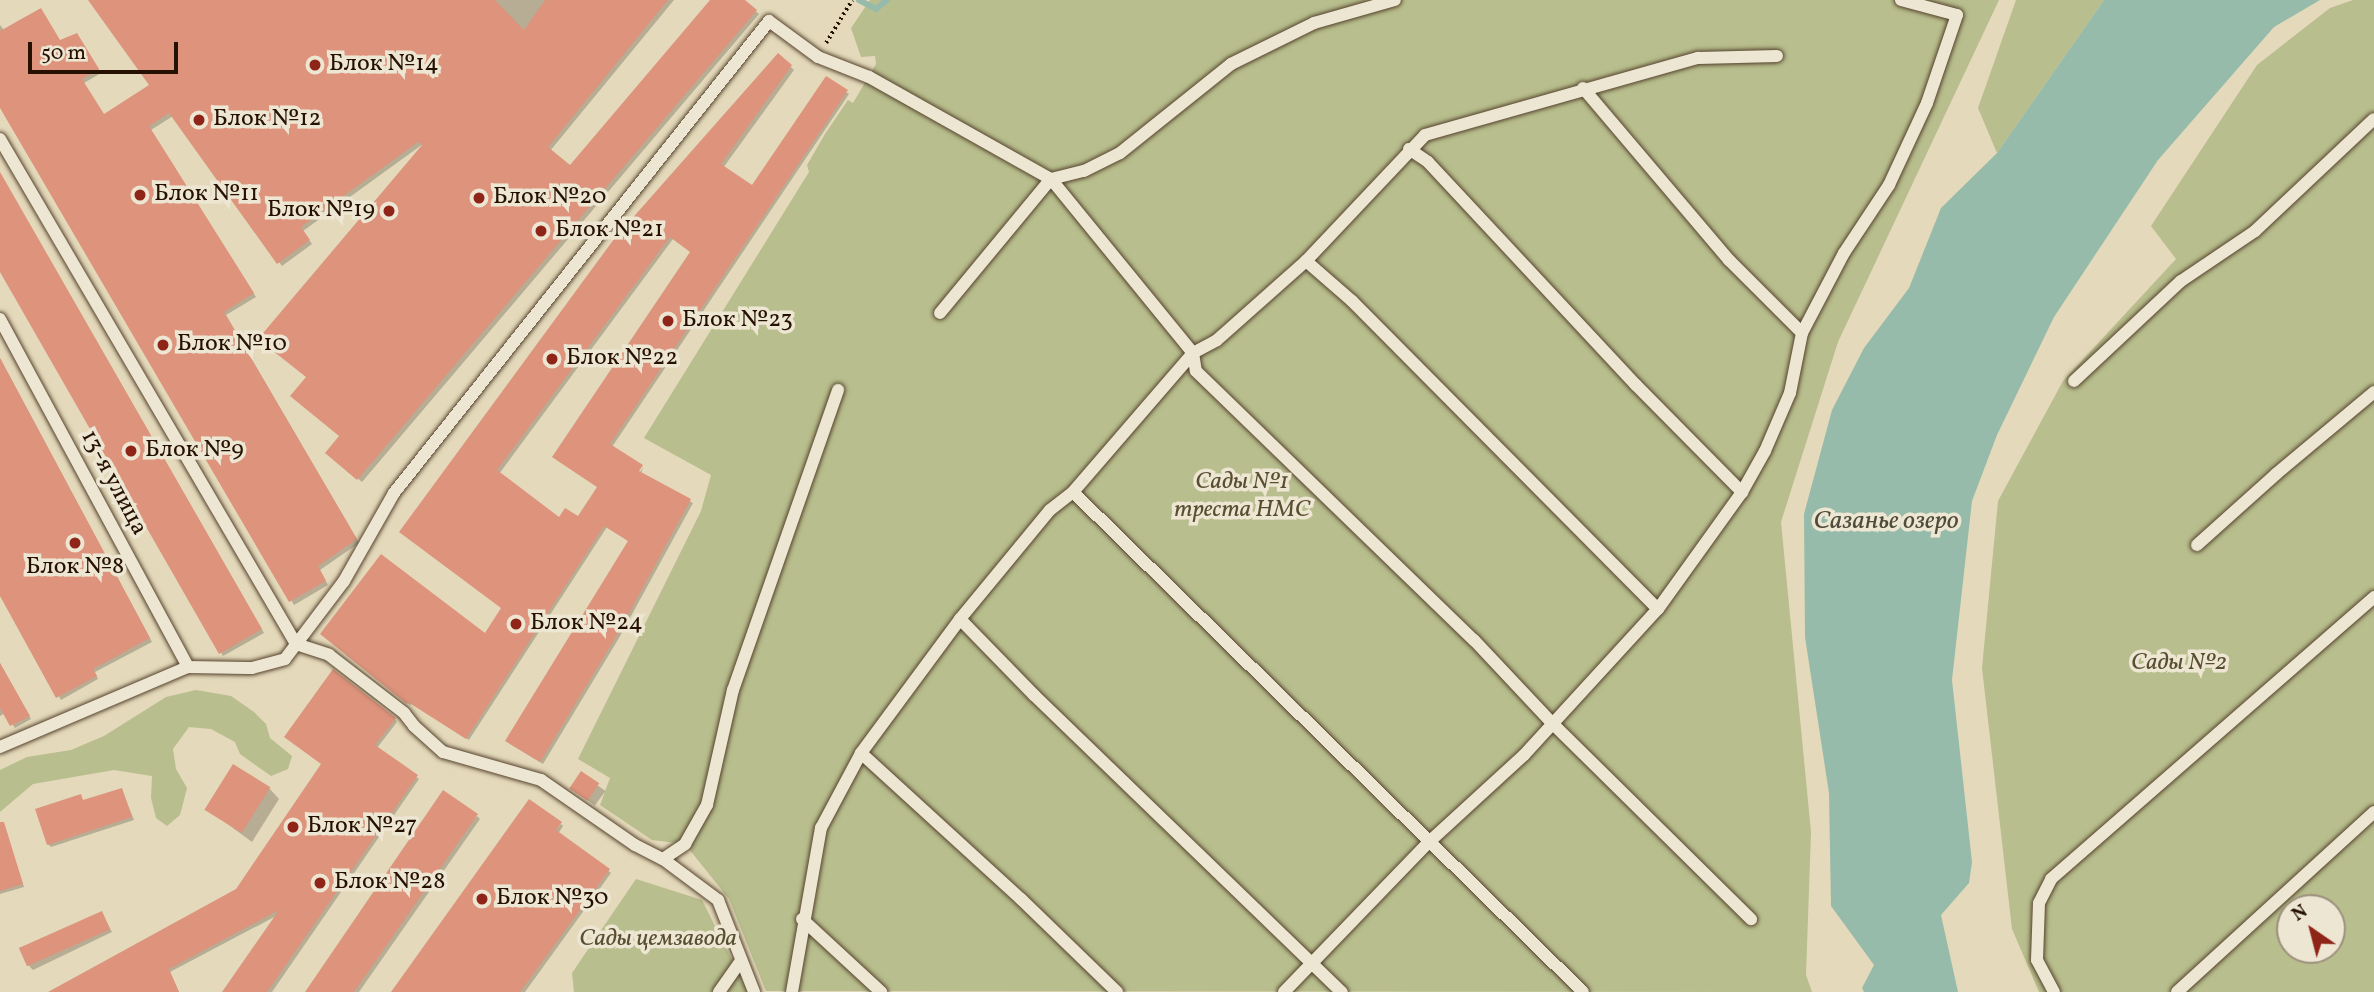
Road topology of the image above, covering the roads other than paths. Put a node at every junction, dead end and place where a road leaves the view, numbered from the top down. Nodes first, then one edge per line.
1 (1395, 0) edge
2 (1901, 0) edge
3 (1777, 56) dead end
4 (1583, 88) junction
5 (2374, 119) edge
6 (0, 139) edge
7 (1409, 149) junction
8 (1051, 179) junction
9 (1306, 261) junction
10 (940, 313) dead end
11 (0, 319) edge
12 (1802, 332) junction
13 (1193, 354) junction
14 (2074, 381) dead end
15 (838, 390) dead end
16 (2374, 392) edge
17 (1073, 492) junction
18 (1742, 492) junction
19 (2197, 545) dead end
20 (2374, 597) edge
21 (1658, 609) junction
22 (960, 620) junction
23 (296, 644) junction
24 (188, 667) junction
25 (1551, 722) junction
26 (0, 747) edge
27 (861, 753) junction
28 (2374, 812) edge
29 (1429, 842) junction
30 (663, 859) junction
31 (802, 919) junction
32 (1751, 919) dead end
33 (741, 961) junction
34 (1312, 963) junction
35 (719, 992) edge
36 (754, 992) edge
37 (792, 992) edge
38 (881, 992) edge
39 (1117, 992) edge
40 (1284, 992) edge
41 (1342, 992) edge
42 (1583, 992) edge
43 (2054, 992) edge
44 (2177, 992) edge

1 - 8 lane
2 - 12 lane
3 - 4 lane
4 - 7 lane
4 - 12 lane
5 - 14 lane
6 - 23 lane
7 - 9 lane
7 - 18 lane
8 - 10 lane
8 - 13 lane
8 - 23 lane
9 - 13 lane
9 - 21 lane
11 - 24 lane, 13-я улица
12 - 18 lane
13 - 17 lane
13 - 25 lane
15 - 30 lane
16 - 19 lane
17 - 22 lane
17 - 29 lane
18 - 21 lane
20 - 43 lane
21 - 25 lane
22 - 27 lane
22 - 34 lane
23 - 24 lane
23 - 30 lane
24 - 26 lane
25 - 29 lane
25 - 32 lane
27 - 31 lane
27 - 39 lane
28 - 44 lane
29 - 34 lane
29 - 42 lane
30 - 33 lane
31 - 37 lane
31 - 38 lane
33 - 35 lane
33 - 36 lane
34 - 40 lane
34 - 41 lane

